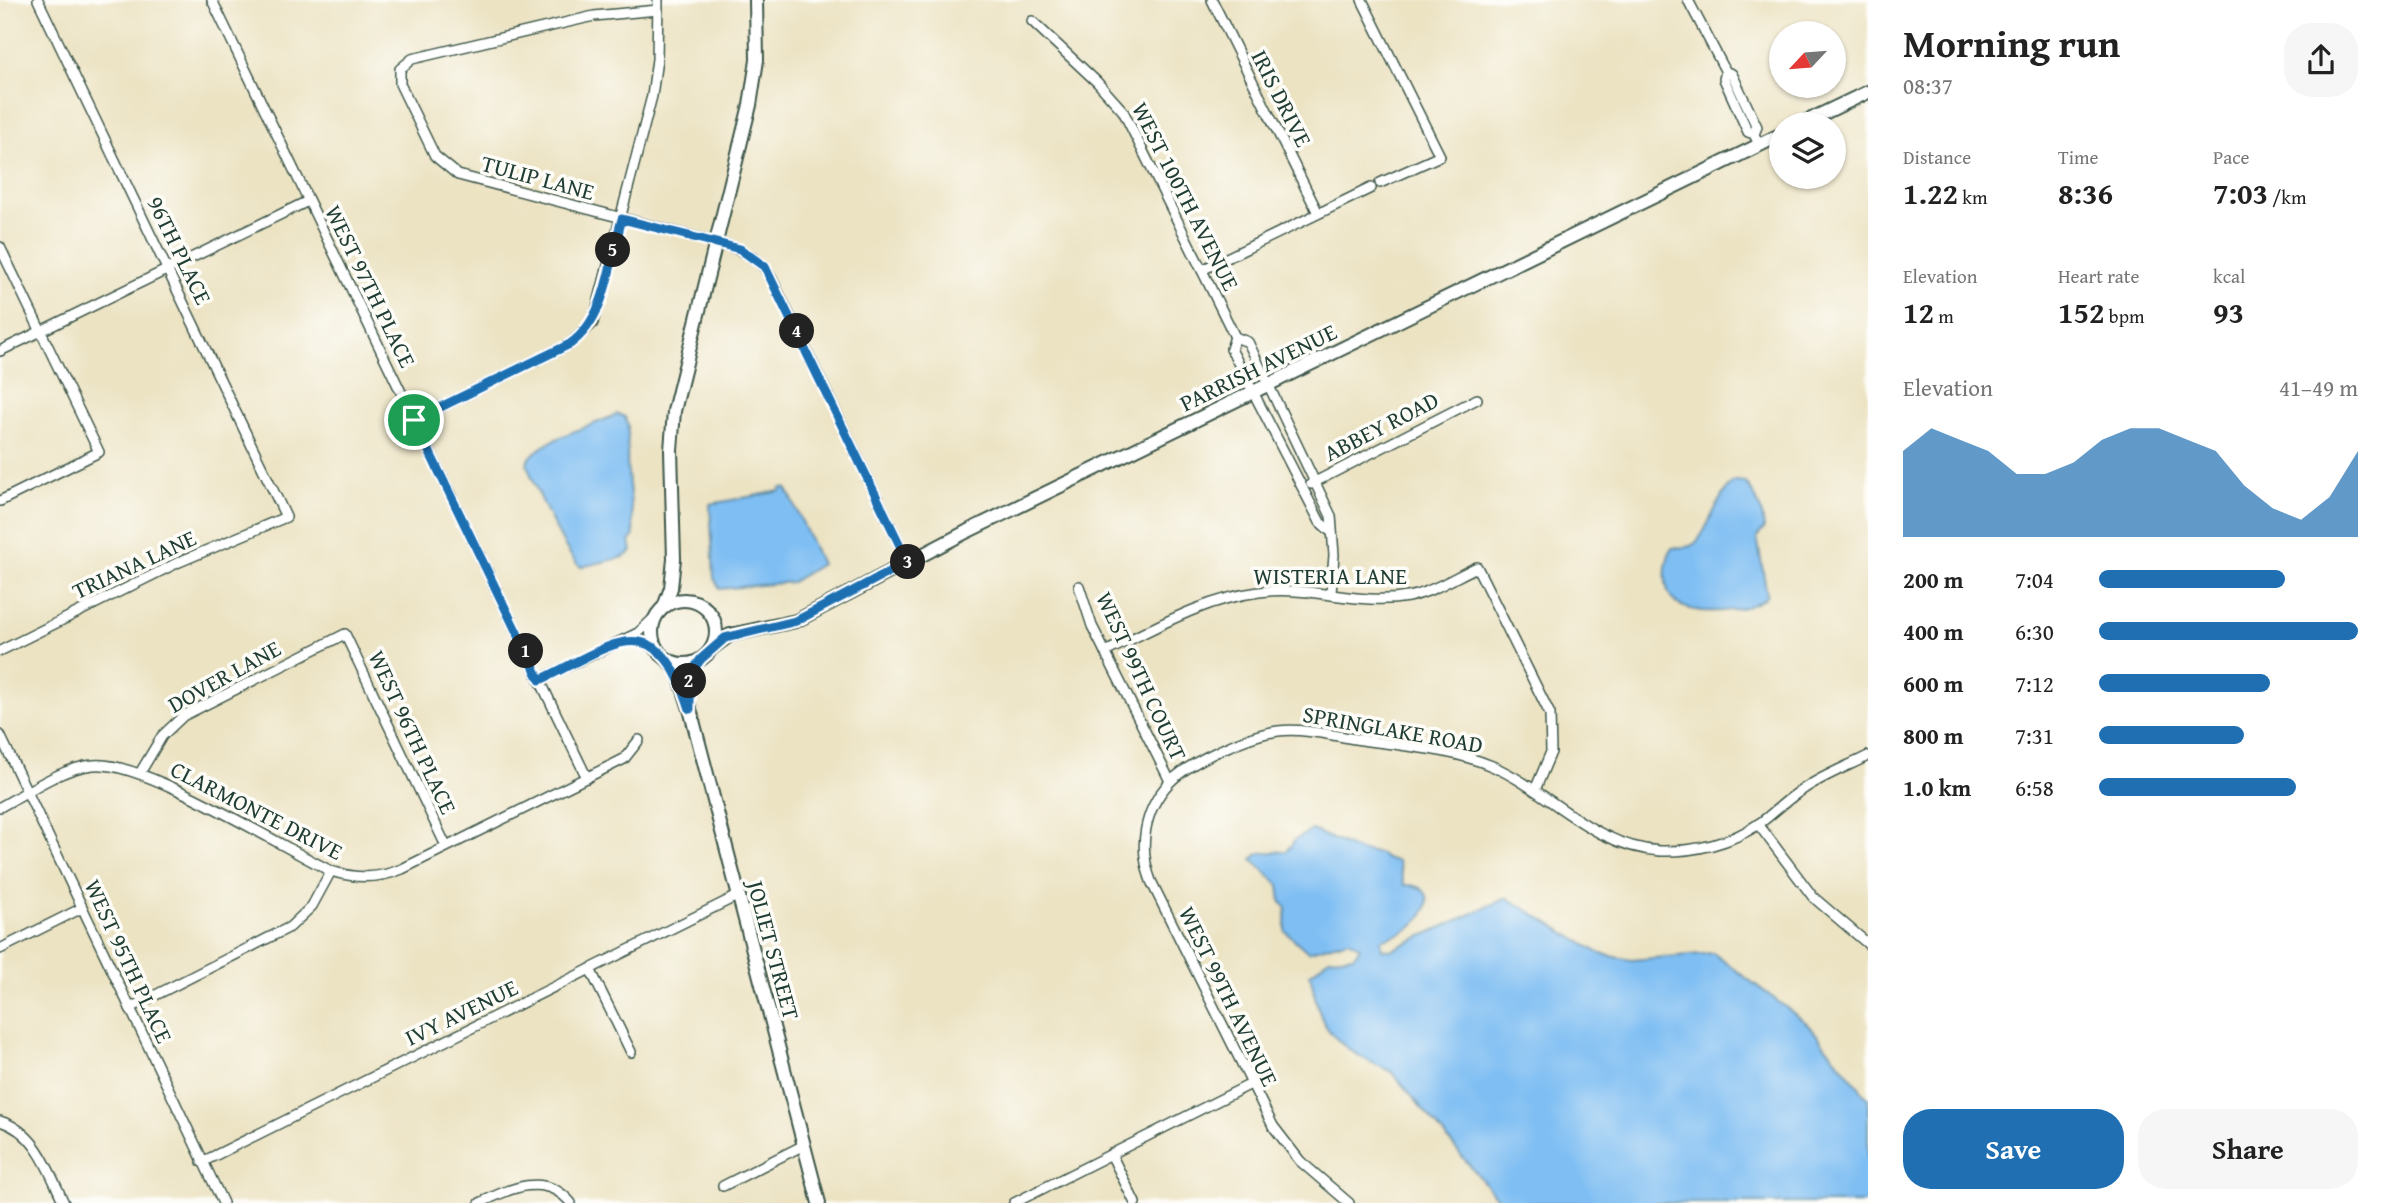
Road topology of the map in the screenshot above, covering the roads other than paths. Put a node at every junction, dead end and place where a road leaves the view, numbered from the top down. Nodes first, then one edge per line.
1 (38, 0) edge
2 (212, 0) edge
3 (756, 0) edge
4 (1212, 0) edge
5 (1362, 0) edge
6 (1688, 0) edge
7 (658, 5) edge
8 (1032, 21) dead end
9 (1868, 92) edge
10 (1826, 112) edge
11 (1769, 136) edge
12 (1756, 139) junction
13 (1380, 183) dead end
14 (1371, 188) dead end
15 (308, 201) junction
16 (1318, 214) junction
17 (622, 219) junction
18 (715, 242) junction
19 (0, 247) edge
20 (167, 270) junction
21 (1202, 270) junction
22 (40, 331) junction
23 (1235, 337) junction
24 (0, 351) edge
25 (1260, 388) junction
26 (1477, 399) dead end
27 (414, 420) junction
28 (1313, 482) junction
29 (1303, 487) junction
30 (0, 501) edge
31 (286, 517) joint
32 (1330, 531) junction
33 (674, 559) junction
34 (908, 562) junction
35 (1079, 586) dead end
36 (1331, 593) junction
37 (699, 603) junction
38 (660, 612) junction
39 (710, 613) junction
40 (752, 631) junction
41 (345, 634) joint
42 (621, 641) junction
43 (712, 648) junction
44 (0, 651) edge
45 (1105, 652) junction
46 (663, 655) junction
47 (701, 659) junction
48 (540, 680) junction
49 (690, 709) junction
50 (0, 735) edge
51 (639, 740) dead end
52 (1868, 756) edge
53 (140, 773) junction
54 (587, 778) junction
55 (1170, 781) junction
56 (1535, 790) junction
57 (27, 793) junction
58 (0, 807) edge
59 (1758, 824) junction
60 (446, 846) junction
61 (331, 871) junction
62 (737, 896) junction
63 (82, 908) junction
64 (1868, 944) edge
65 (0, 949) edge
66 (590, 969) junction
67 (130, 1008) junction
68 (631, 1052) dead end
69 (1251, 1084) junction
70 (0, 1121) edge
71 (804, 1145) junction
72 (1111, 1154) junction
73 (202, 1162) junction
74 (723, 1186) dead end
75 (1343, 1201) edge
76 (64, 1203) edge
77 (223, 1203) edge
78 (480, 1203) edge
79 (571, 1203) edge
80 (819, 1203) edge
81 (1014, 1203) edge
82 (1135, 1203) edge

1 - 20 street, 96TH PLACE
2 - 15 street, WEST 97TH PLACE
3 - 18 street
4 - 16 street, IRIS DRIVE
5 - 13 street
6 - 12 street
7 - 17 street
7 - 17 street, TULIP LANE
8 - 21 street, WEST 100TH AVENUE
9 - 10 street
11 - 12 street, PARRISH AVENUE
12 - 25 street, PARRISH AVENUE
14 - 16 street
15 - 20 street
15 - 27 street, WEST 97TH PLACE
16 - 21 street
17 - 18 street, TULIP LANE
17 - 27 street
18 - 33 street
18 - 34 street, TULIP LANE
19 - 22 street
20 - 22 street
20 - 31 street, 96TH PLACE
21 - 23 street, WEST 100TH AVENUE
22 - 24 street
22 - 30 street
23 - 25 street, WEST 100TH AVENUE
23 - 25 street, WEST 100TH AVENUE
25 - 28 street, WEST 100TH AVENUE
25 - 29 street, WEST 100TH AVENUE
25 - 34 street, PARRISH AVENUE
26 - 28 street, ABBEY ROAD
27 - 48 street, WEST 97TH PLACE
28 - 29 street, ABBEY ROAD
28 - 32 street, WEST 100TH AVENUE
29 - 32 street, WEST 100TH AVENUE
31 - 44 street, TRIANA LANE
32 - 36 street, WEST 100TH AVENUE
33 - 37 street
33 - 38 street
34 - 40 street, PARRISH AVENUE
35 - 45 street, WEST 99TH COURT
36 - 45 street, WISTERIA LANE
36 - 56 street, WISTERIA LANE
37 - 38 street
37 - 39 street
38 - 42 street
38 - 46 street
39 - 40 street
39 - 43 street
40 - 43 street, PARRISH AVENUE
41 - 53 street, DOVER LANE
41 - 60 street, WEST 96TH PLACE
42 - 46 street
42 - 48 street
43 - 47 street, PARRISH AVENUE
45 - 55 street, WEST 99TH COURT
46 - 47 street
46 - 49 street, JOLIET STREET
47 - 49 street, JOLIET STREET
48 - 54 street, WEST 97TH PLACE
49 - 62 street, JOLIET STREET
50 - 57 street, WEST 95TH PLACE
51 - 54 street, CLARMONTE DRIVE
52 - 59 street, SPRINGLAKE ROAD
53 - 57 street, CLARMONTE DRIVE
53 - 61 street, CLARMONTE DRIVE
54 - 60 street, CLARMONTE DRIVE
55 - 56 street, SPRINGLAKE ROAD
55 - 69 street, WEST 99TH AVENUE
56 - 59 street, SPRINGLAKE ROAD
57 - 58 street, CLARMONTE DRIVE
57 - 63 street, WEST 95TH PLACE
59 - 64 street
60 - 61 street, CLARMONTE DRIVE
61 - 67 street
62 - 66 street, IVY AVENUE
62 - 71 street, JOLIET STREET
63 - 65 street
63 - 67 street, WEST 95TH PLACE
66 - 68 street
66 - 73 street, IVY AVENUE
67 - 73 street, WEST 95TH PLACE
69 - 72 street
69 - 75 street, WEST 99TH AVENUE
70 - 76 street
71 - 74 street
71 - 80 street, JOLIET STREET
72 - 81 street
72 - 82 street
73 - 77 street, WEST 95TH PLACE
78 - 79 street

